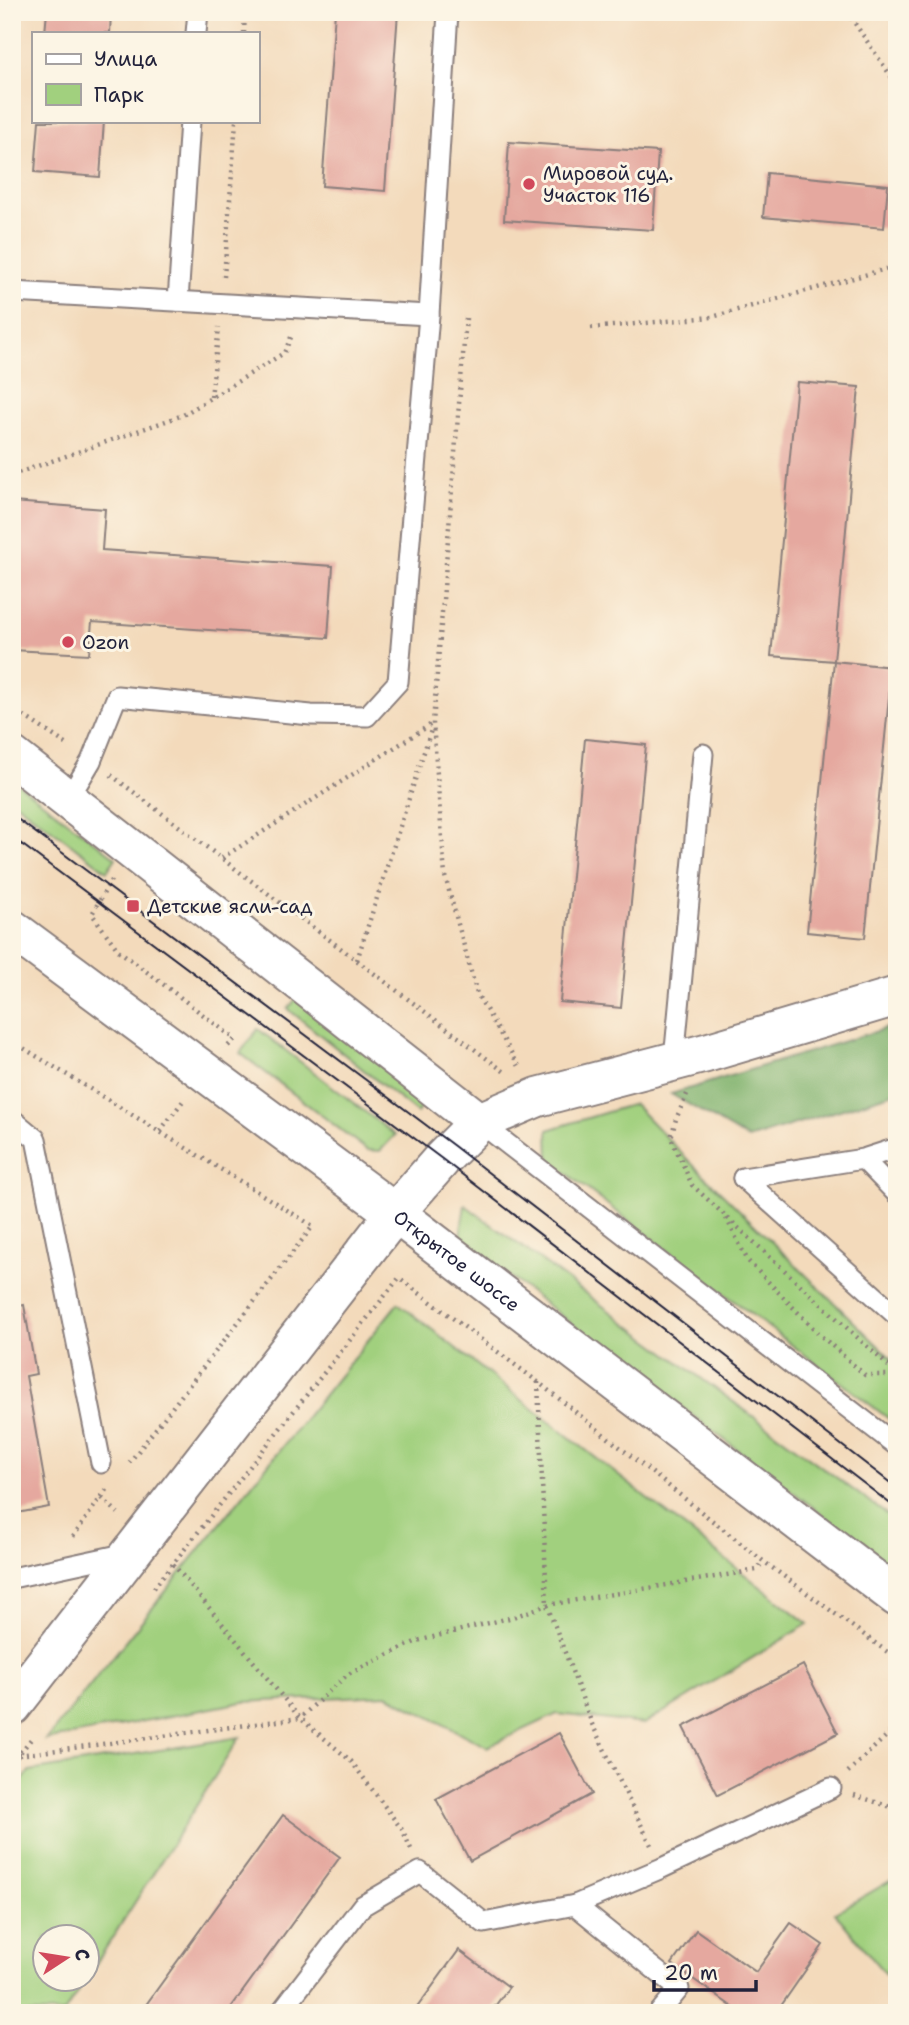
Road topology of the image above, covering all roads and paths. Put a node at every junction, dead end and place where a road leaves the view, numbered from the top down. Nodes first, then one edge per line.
1 (198, 12) edge
2 (245, 12) edge
3 (448, 12) edge
4 (847, 12) edge
5 (196, 32) edge
6 (244, 32) edge
7 (897, 85) edge
8 (190, 122) edge
9 (236, 122) edge
10 (897, 265) edge
11 (12, 292) edge
12 (177, 301) junction
13 (222, 304) junction
14 (303, 308) junction
15 (429, 315) junction
16 (466, 318) dead end
17 (591, 328) dead end
18 (211, 397) junction
19 (12, 475) edge
20 (12, 708) edge
21 (433, 723) junction
22 (703, 754) dead end
23 (12, 756) edge
24 (92, 761) junction
25 (69, 798) junction
26 (222, 859) junction
27 (116, 870) dead end
28 (14, 935) edge
29 (357, 960) junction
30 (897, 996) edge
31 (12, 1041) edge
32 (221, 1055) dead end
33 (674, 1060) junction
34 (187, 1095) dead end
35 (538, 1097) junction
36 (12, 1119) edge
37 (479, 1122) junction
38 (160, 1130) junction
39 (897, 1149) edge
40 (863, 1159) junction
41 (897, 1194) edge
42 (394, 1213) junction
43 (724, 1214) dead end
44 (897, 1316) edge
45 (897, 1375) edge
46 (538, 1382) junction
47 (897, 1446) edge
48 (101, 1463) joint
49 (125, 1467) dead end
50 (117, 1478) dead end
51 (108, 1489) junction
52 (132, 1552) junction
53 (763, 1561) junction
54 (48, 1570) junction
55 (12, 1578) edge
56 (897, 1598) edge
57 (547, 1605) junction
58 (897, 1659) edge
59 (12, 1706) edge
60 (300, 1718) junction
61 (897, 1726) edge
62 (18, 1755) dead end
63 (831, 1788) junction
64 (897, 1809) edge
65 (662, 1868) junction
66 (420, 1872) junction
67 (575, 1905) junction
68 (280, 2013) edge
69 (659, 2013) edge

1 - 5 lane
2 - 6 path
3 - 15 lane
4 - 7 path
8 - 12 lane
9 - 13 path
10 - 17 path
11 - 12 lane
12 - 13 lane
13 - 14 lane
13 - 18 path
14 - 15 lane
14 - 18 path
15 - 24 lane
16 - 21 path
18 - 19 path
20 - 24 path
21 - 26 path
21 - 29 path
21 - 35 path
22 - 33 lane
23 - 25 street
24 - 25 lane
24 - 26 path
25 - 37 street
26 - 29 path
27 - 32 path
28 - 42 street, Открытое шоссе
29 - 35 path
30 - 33 street
31 - 38 path
33 - 35 street
34 - 38 path
35 - 37 street
36 - 48 lane
37 - 42 street
37 - 47 lane
38 - 49 path
39 - 40 lane
40 - 41 lane
40 - 44 lane
42 - 52 street
42 - 56 street, Открытое шоссе
43 - 45 path
46 - 53 path
46 - 57 path
46 - 60 path
48 - 51 path
50 - 51 path
51 - 54 path
52 - 54 lane
52 - 59 street
53 - 57 path
53 - 58 path
54 - 55 lane
57 - 60 path
57 - 65 path
60 - 62 path
60 - 66 path
61 - 63 path
63 - 64 path
63 - 65 lane
65 - 67 lane
66 - 67 lane
66 - 68 lane
67 - 69 lane

